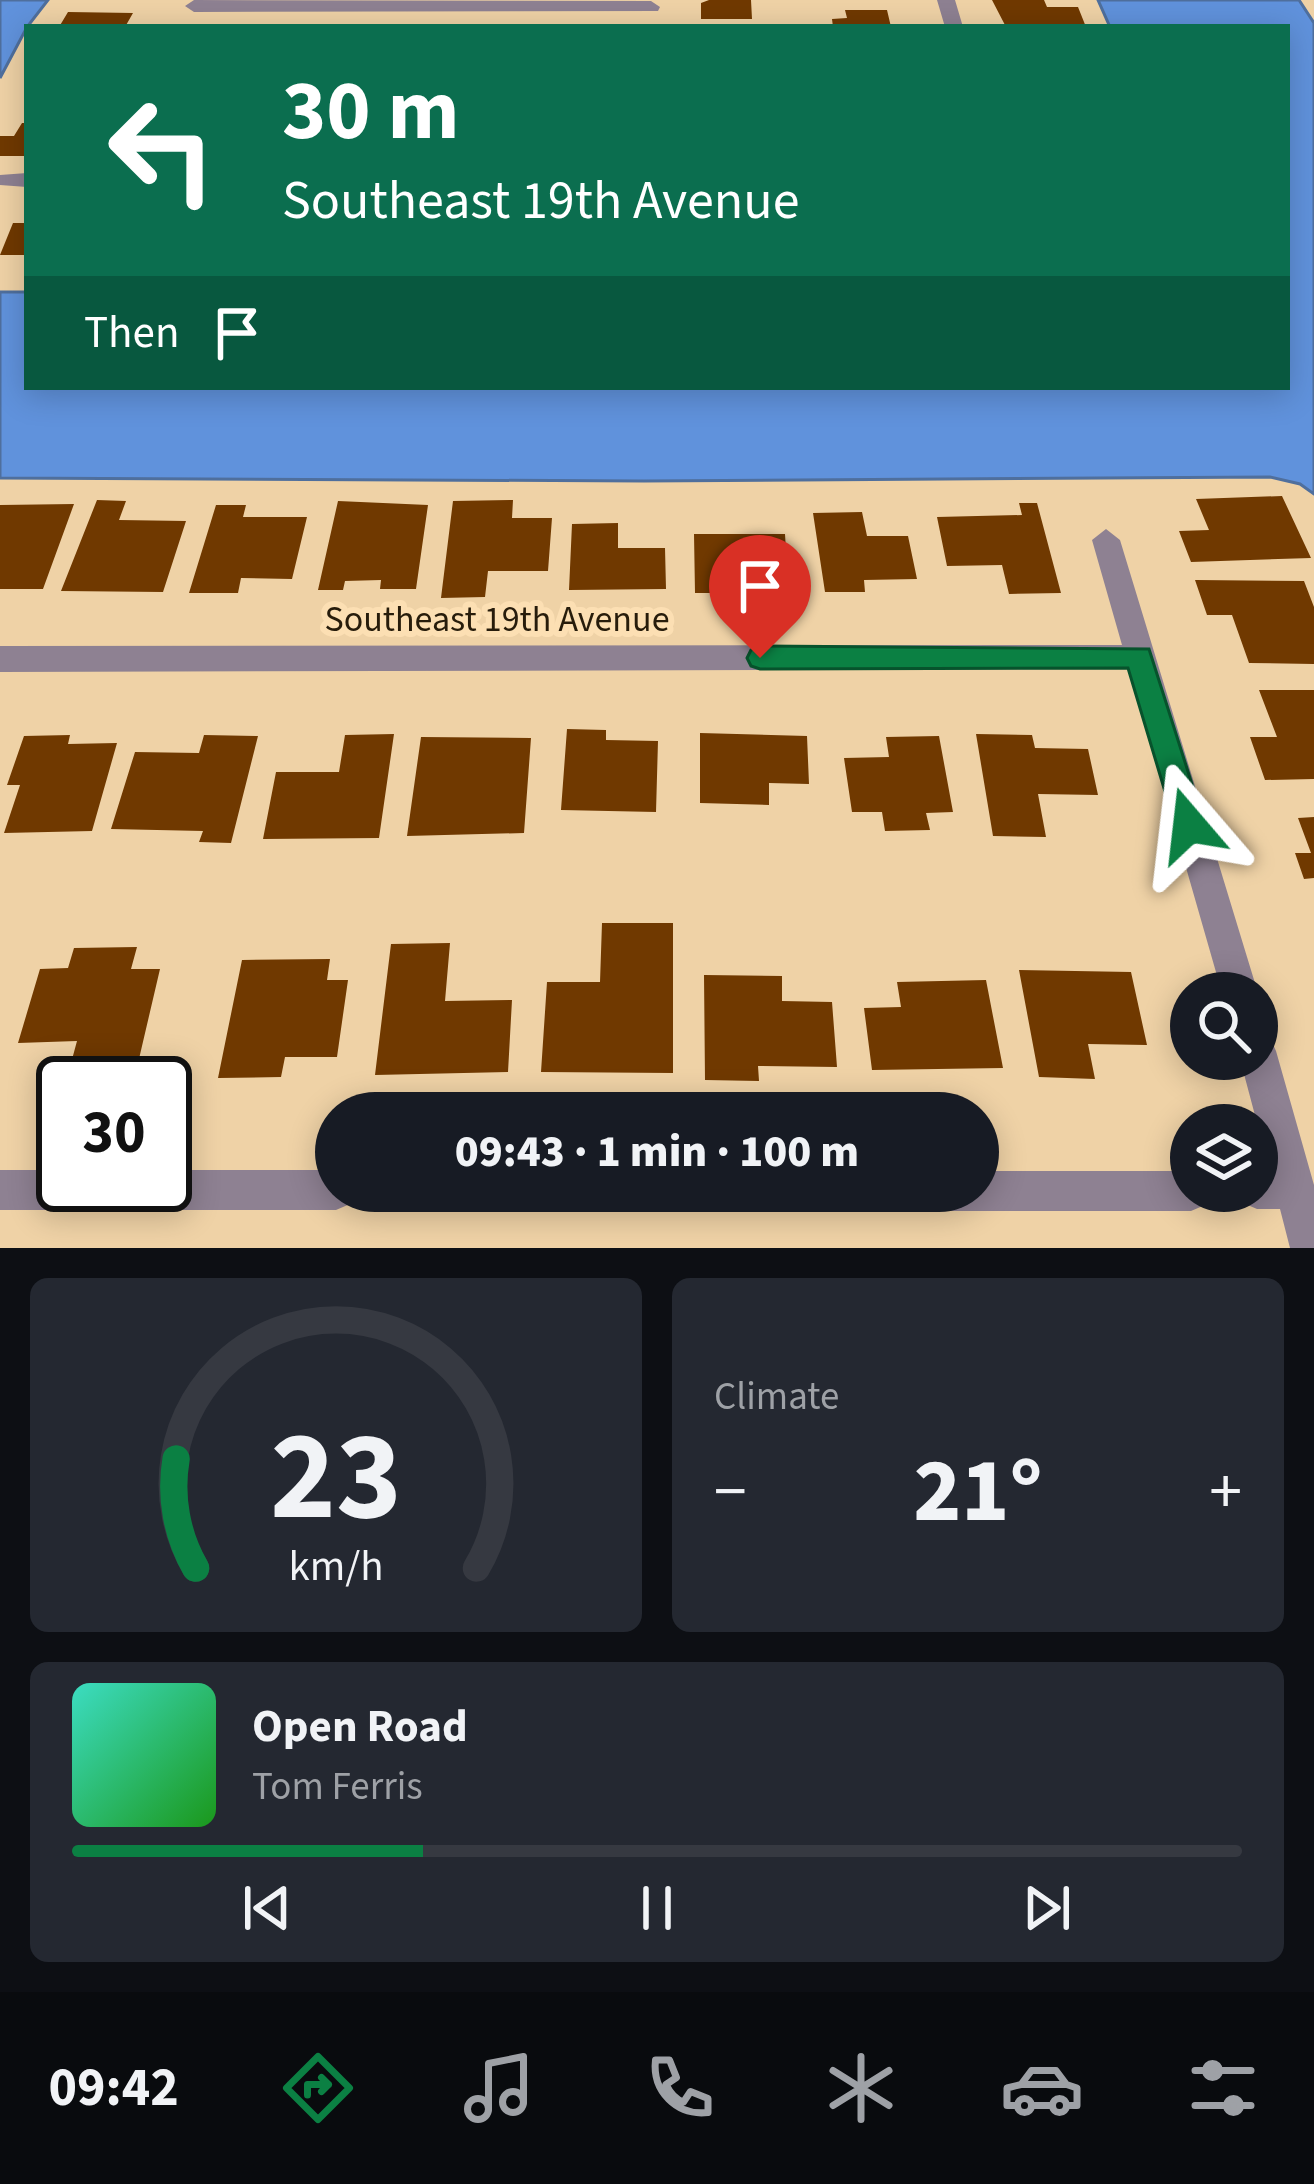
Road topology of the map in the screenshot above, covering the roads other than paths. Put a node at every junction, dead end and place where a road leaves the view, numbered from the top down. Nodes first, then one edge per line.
1 (196, 3) edge
2 (651, 11) edge
3 (1106, 540) dead end
4 (1139, 657) junction
5 (0, 659) edge
6 (1234, 972) edge
7 (0, 1190) edge
8 (315, 1190) edge
9 (999, 1191) edge
10 (1170, 1191) edge
11 (1278, 1194) edge
12 (1311, 1248) edge

1 - 2 street
3 - 4 street
4 - 5 street, Southeast 19th Avenue
4 - 6 street
7 - 8 street
9 - 10 street
11 - 12 street

